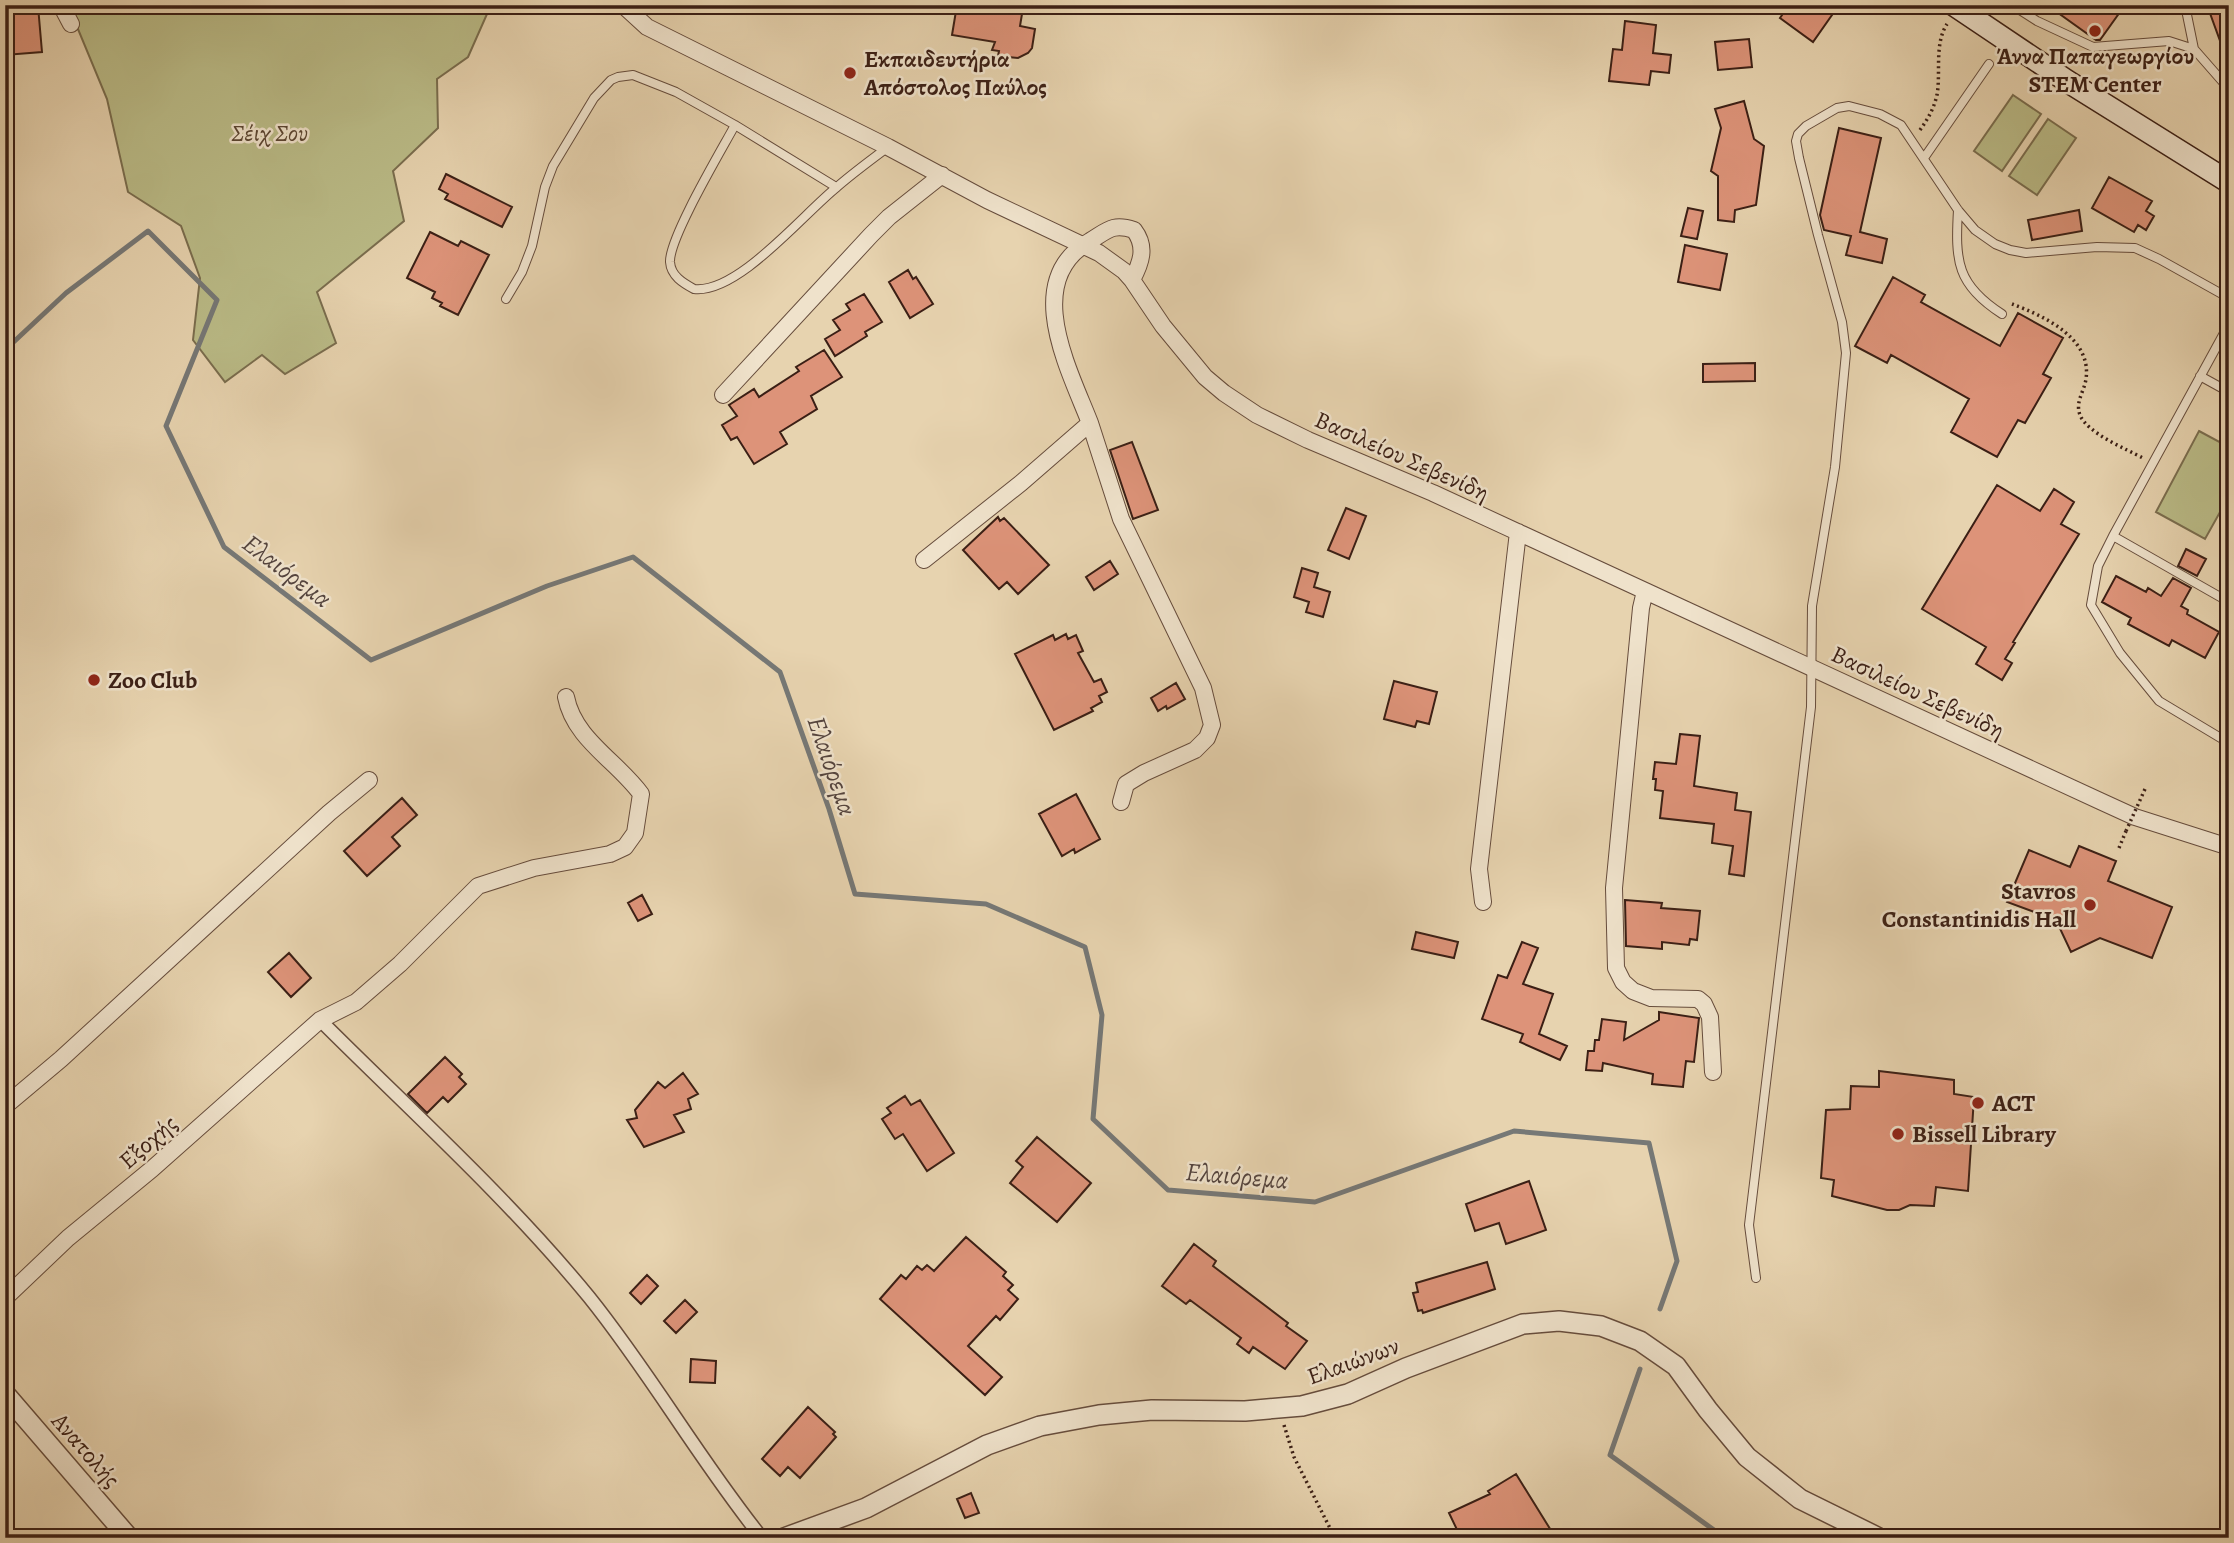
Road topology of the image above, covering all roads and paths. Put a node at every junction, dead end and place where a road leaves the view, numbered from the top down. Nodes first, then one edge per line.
1 (61, 5) edge
2 (623, 5) edge
3 (2012, 5) edge
4 (2185, 5) edge
5 (1968, 10) edge
6 (71, 24) dead end
7 (2194, 49) junction
8 (1989, 64) dead end
9 (2229, 89) edge
10 (735, 125) junction
11 (1913, 140) junction
12 (888, 146) junction
13 (1924, 158) junction
14 (942, 175) junction
15 (2229, 182) edge
16 (836, 187) junction
17 (1958, 210) junction
18 (1084, 244) junction
19 (1132, 280) junction
20 (2229, 298) edge
21 (506, 299) dead end
22 (1999, 312) joint
23 (2229, 324) edge
24 (2200, 376) junction
25 (2229, 392) edge
26 (723, 396) dead end
27 (1090, 423) junction
28 (2153, 463) junction
29 (1518, 532) junction
30 (2113, 536) junction
31 (924, 559) dead end
32 (1645, 591) junction
33 (2229, 602) edge
34 (1812, 667) junction
35 (566, 697) dead end
36 (2229, 743) edge
37 (369, 780) dead end
38 (2145, 789) dead end
39 (1121, 802) dead end
40 (2229, 847) edge
41 (2119, 848) dead end
42 (1483, 902) dead end
43 (320, 1020) junction
44 (1713, 1072) dead end
45 (5, 1106) edge
46 (1756, 1278) dead end
47 (5, 1298) edge
48 (5, 1394) edge
49 (1279, 1409) junction
50 (129, 1538) edge
51 (762, 1538) edge
52 (784, 1538) edge
53 (1335, 1538) edge
54 (1879, 1538) edge

1 - 6 street
2 - 12 street, Βασιλείου Σεβενίδη
3 - 7 lane
4 - 7 lane
5 - 11 path
5 - 15 main road
7 - 9 lane
8 - 13 lane
10 - 16 lane
10 - 16 lane
10 - 21 lane
11 - 13 lane
11 - 34 lane
12 - 14 street, Βασιλείου Σεβενίδη
12 - 16 lane
13 - 17 lane
14 - 18 street, Βασιλείου Σεβενίδη
14 - 26 street
17 - 20 lane
17 - 22 lane
18 - 19 street, Βασιλείου Σεβενίδη
18 - 19 street
18 - 27 street
19 - 29 street, Βασιλείου Σεβενίδη
22 - 28 path
23 - 24 lane
24 - 25 lane
24 - 28 lane
27 - 31 street
27 - 39 street
28 - 30 lane
29 - 32 street, Βασιλείου Σεβενίδη
29 - 42 street
30 - 33 lane
30 - 36 lane
32 - 34 street, Βασιλείου Σεβενίδη
32 - 44 street
34 - 40 street, Βασιλείου Σεβενίδη
34 - 46 lane
35 - 43 street, Εξοχής
37 - 45 street
38 - 41 path, bridge
43 - 47 street, Εξοχής
43 - 51 street
48 - 50 street, Ανατολής
49 - 52 street, Ελαιώνων
49 - 53 path
49 - 54 street, Ελαιώνων

